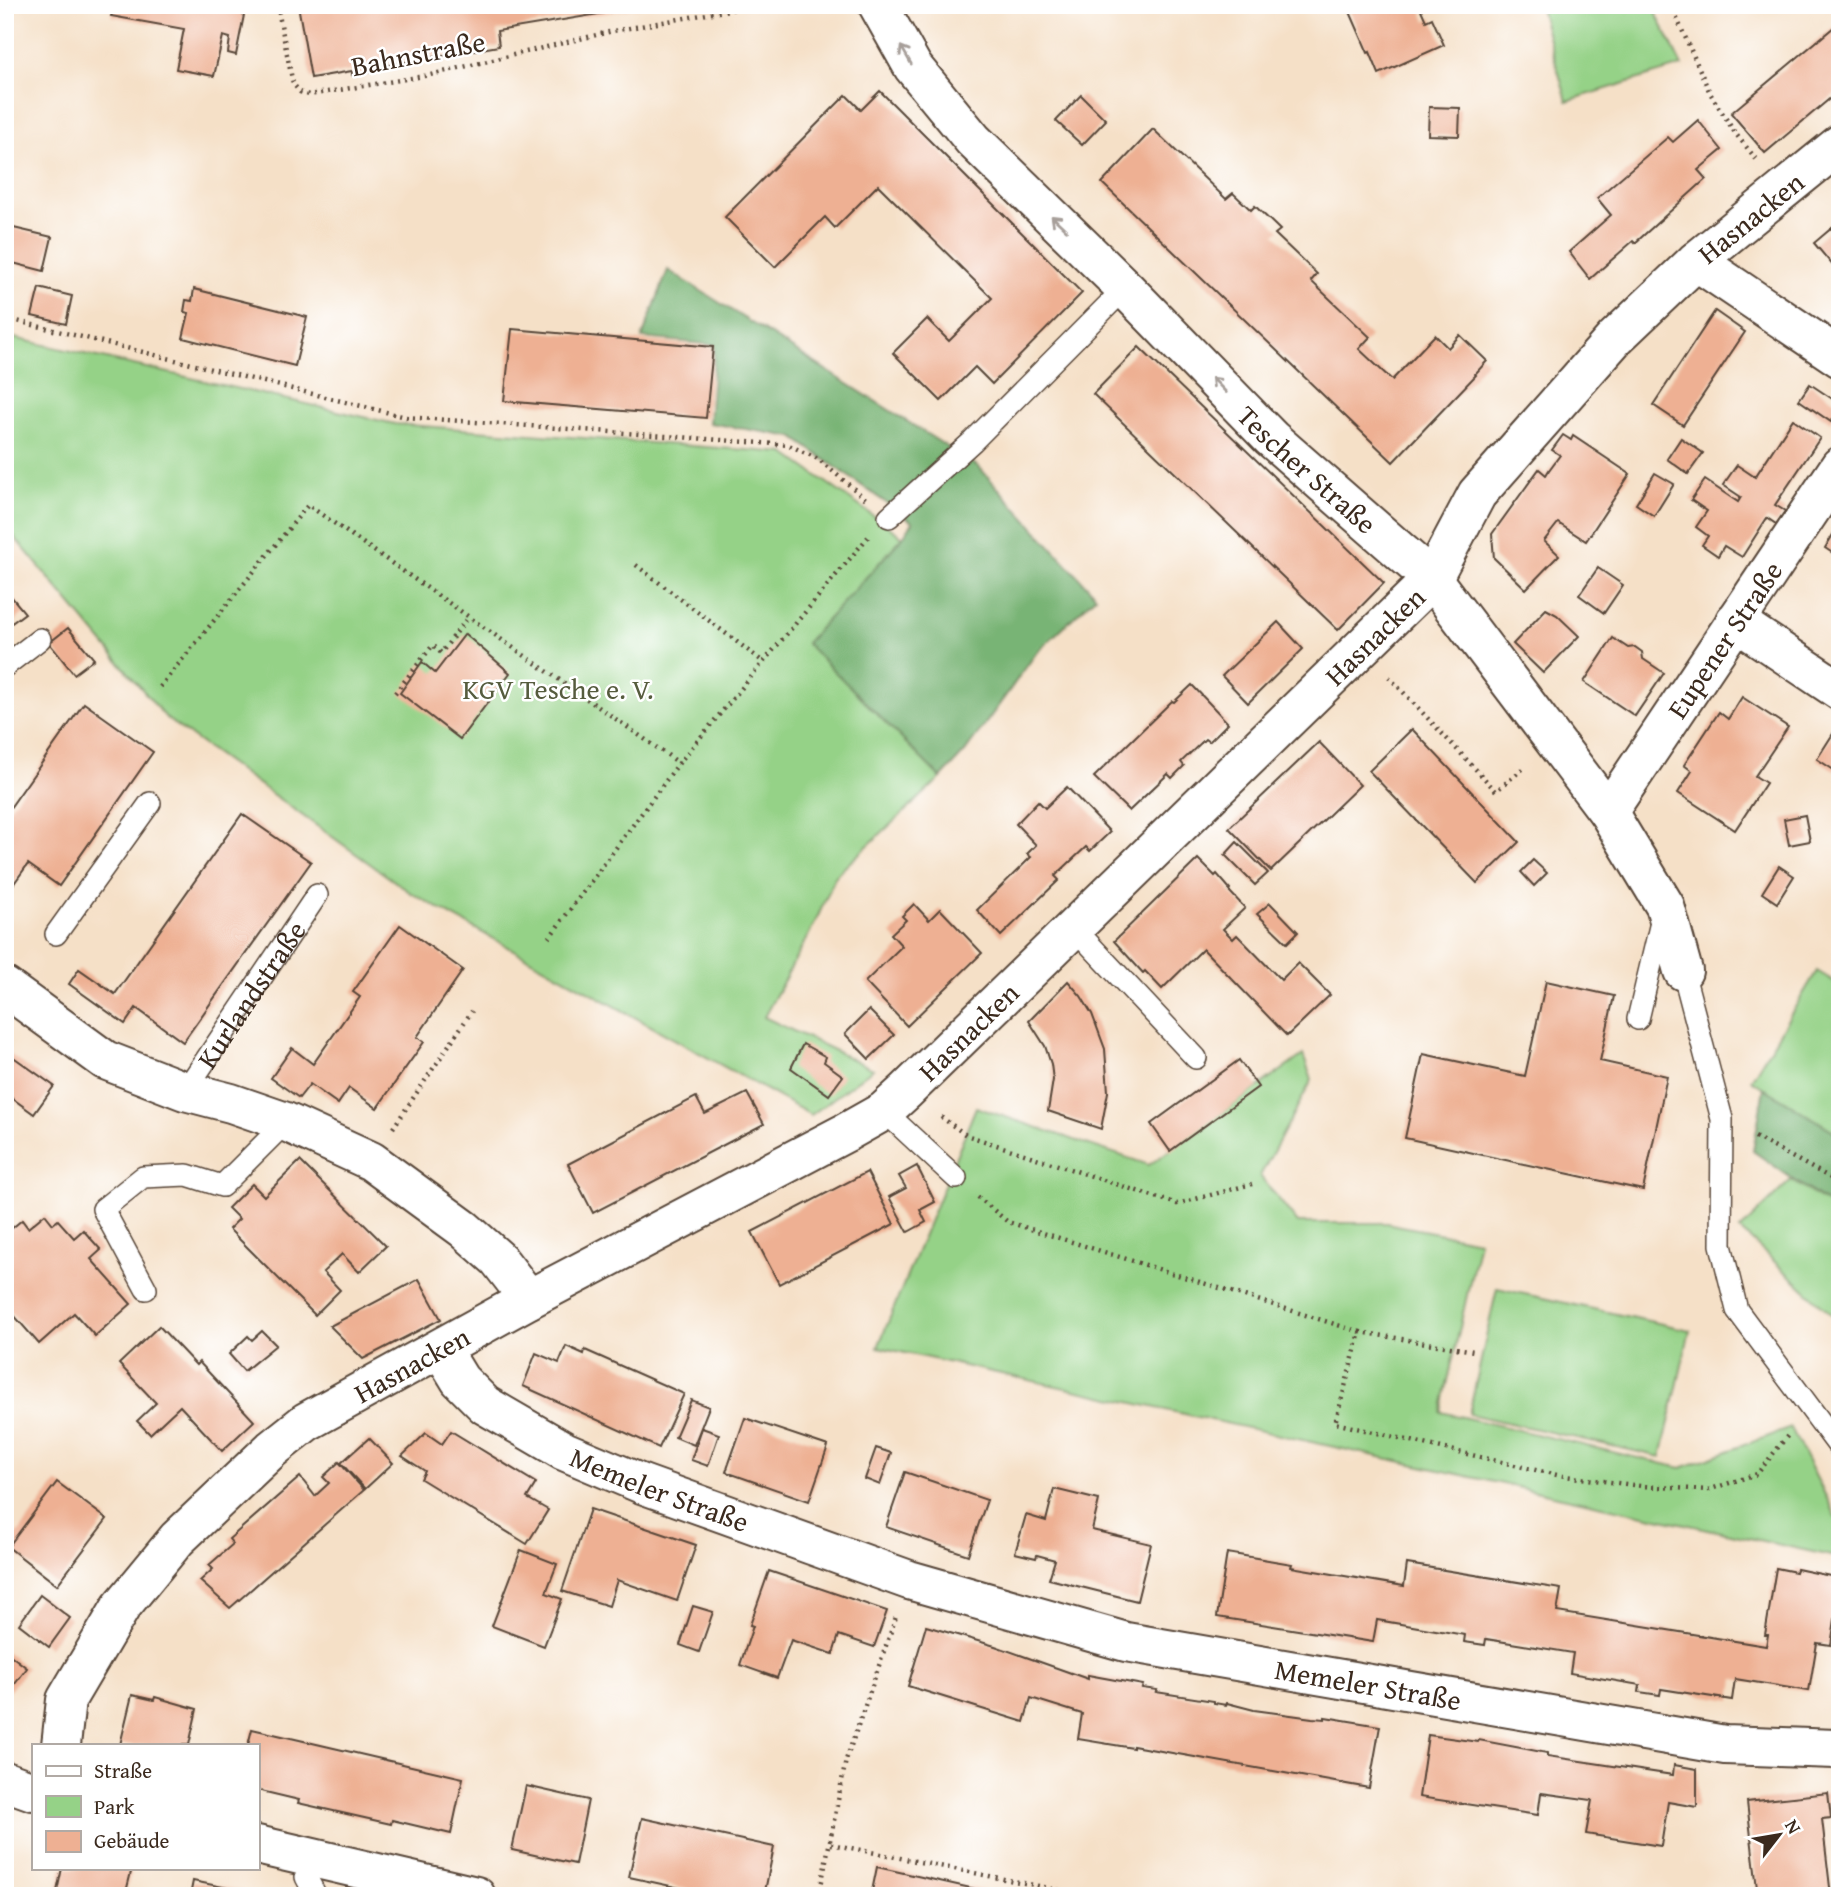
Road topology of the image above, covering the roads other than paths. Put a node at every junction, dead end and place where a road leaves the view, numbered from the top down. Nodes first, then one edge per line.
1 (878, 5) edge
2 (1840, 144) edge
3 (1696, 261) junction
4 (1125, 288) junction
5 (1840, 358) edge
6 (1840, 466) edge
7 (889, 517) road end
8 (1433, 579) junction
9 (1735, 621) junction
10 (40, 639) dead end
11 (5, 666) edge
12 (1840, 691) edge
13 (150, 803) dead end
14 (1608, 812) junction
15 (317, 895) dead end
16 (1665, 906) junction
17 (1074, 928) junction
18 (57, 934) dead end
19 (1683, 971) joint
20 (5, 987) edge
21 (1638, 1019) dead end
22 (1196, 1058) dead end
23 (185, 1091) junction
24 (895, 1101) junction
25 (286, 1122) junction
26 (956, 1178) road end
27 (146, 1289) dead end
28 (530, 1298) junction
29 (441, 1349) junction
30 (1840, 1448) edge
31 (61, 1744) edge
32 (1836, 1749) dead end
33 (5, 1781) edge
34 (32, 1791) edge
35 (259, 1845) edge
36 (308, 1857) junction
37 (316, 1896) edge
38 (476, 1896) edge

4 -> 1 street, Tescher Straße
2 - 3 street, Hasnacken
3 - 5 street
3 - 8 street, Hasnacken
4 - 7 lane
8 -> 4 street, Tescher Straße
6 - 9 street, Eupener Straße
8 - 14 street, Tescher Straße
8 - 17 street, Hasnacken
9 - 12 street
9 - 14 street, Eupener Straße
10 - 11 lane
13 - 18 lane
14 - 16 street, Tescher Straße
15 - 23 lane, Kurlandstraße
16 - 19 street, Tescher Straße
16 - 21 lane
17 - 22 lane
17 - 24 street, Hasnacken
19 - 30 lane
20 - 23 street, Kurlandstraße
23 - 25 street, Kurlandstraße
24 - 26 lane
24 - 28 street, Hasnacken
25 - 27 lane
25 - 28 street, Kurlandstraße
28 - 29 street, Hasnacken
29 - 31 street, Hasnacken
29 - 32 street, Memeler Straße
33 - 34 street
35 - 36 street
36 - 37 lane
36 - 38 street

